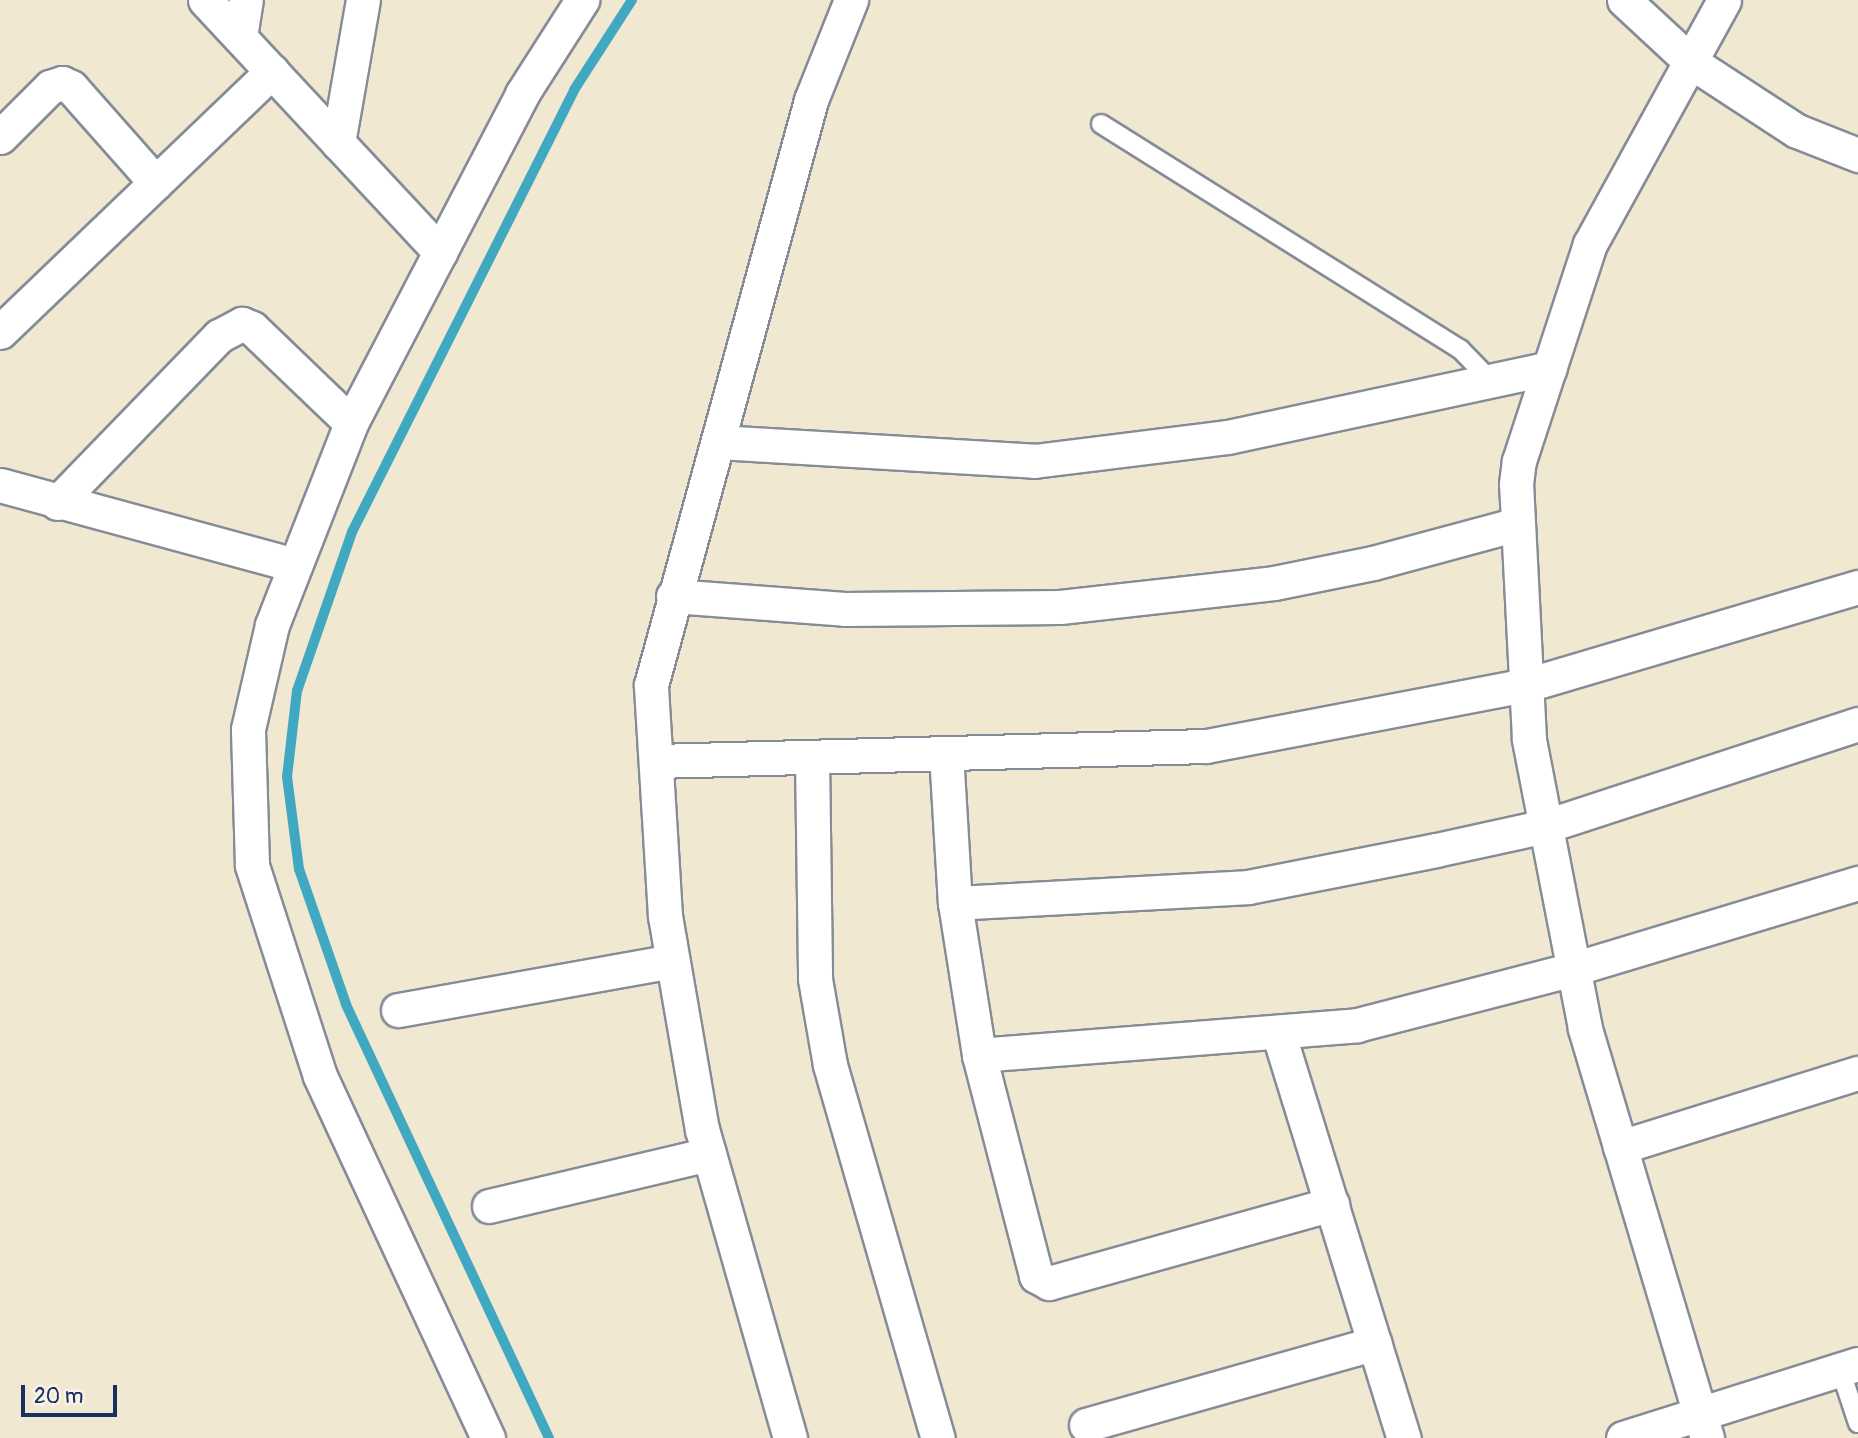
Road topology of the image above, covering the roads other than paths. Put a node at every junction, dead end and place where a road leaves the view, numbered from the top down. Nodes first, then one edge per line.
1 (205, 0) edge
2 (246, 0) edge
3 (363, 0) edge
4 (582, 0) edge
5 (851, 0) edge
6 (1624, 0) edge
7 (1724, 0) edge
8 (240, 37) junction
9 (1691, 62) junction
10 (272, 71) junction
11 (1101, 124) dead end
12 (0, 137) edge
13 (338, 143) junction
14 (1858, 155) edge
15 (156, 183) junction
16 (440, 252) junction
17 (0, 332) edge
18 (1549, 368) junction
19 (1490, 380) junction
20 (351, 424) junction
21 (718, 442) junction
22 (0, 485) edge
23 (57, 503) junction
24 (1518, 524) junction
25 (295, 565) junction
26 (1858, 587) edge
27 (673, 596) junction
28 (1527, 685) junction
29 (1858, 724) edge
30 (946, 753) junction
31 (812, 757) junction
32 (656, 761) junction
33 (1546, 826) junction
34 (1858, 883) edge
35 (955, 903) junction
36 (673, 961) junction
37 (1573, 969) junction
38 (398, 1010) dead end
39 (1278, 1032) junction
40 (979, 1055) junction
41 (1858, 1073) edge
42 (1620, 1147) junction
43 (709, 1154) junction
44 (1332, 1204) junction
45 (489, 1206) dead end
46 (1375, 1343) junction
47 (1849, 1366) edge
48 (1858, 1423) edge
49 (1086, 1425) dead end
50 (1703, 1426) edge
51 (1633, 1436) edge
52 (488, 1438) edge
53 (790, 1438) edge
54 (938, 1438) edge
55 (1404, 1438) edge

1 - 8 street
2 - 8 street
3 - 13 street
4 - 16 street
5 - 21 street
6 - 9 street
7 - 9 street
8 - 10 street
9 - 14 street
9 - 18 street
10 - 13 street
10 - 15 street
11 - 19 lane
12 - 15 street
13 - 16 street
15 - 17 street
16 - 20 street
18 - 19 street
18 - 24 street
19 - 21 street
20 - 23 street
20 - 25 street
21 - 27 street
22 - 23 street
23 - 25 street
24 - 27 street
24 - 28 street
25 - 52 street
26 - 28 street
27 - 32 street
28 - 30 street
28 - 33 street
29 - 33 street
30 - 31 street
30 - 35 street
31 - 32 street
31 - 54 street
32 - 36 street
33 - 35 street
33 - 37 street
34 - 37 street
35 - 40 street
36 - 38 street
36 - 43 street
37 - 39 street
37 - 42 street
39 - 40 street
39 - 44 street
40 - 44 street
41 - 42 street
42 - 50 street
43 - 45 street
43 - 53 street
44 - 46 street
46 - 49 street
46 - 55 street
47 - 48 lane
47 - 50 street
50 - 51 street

